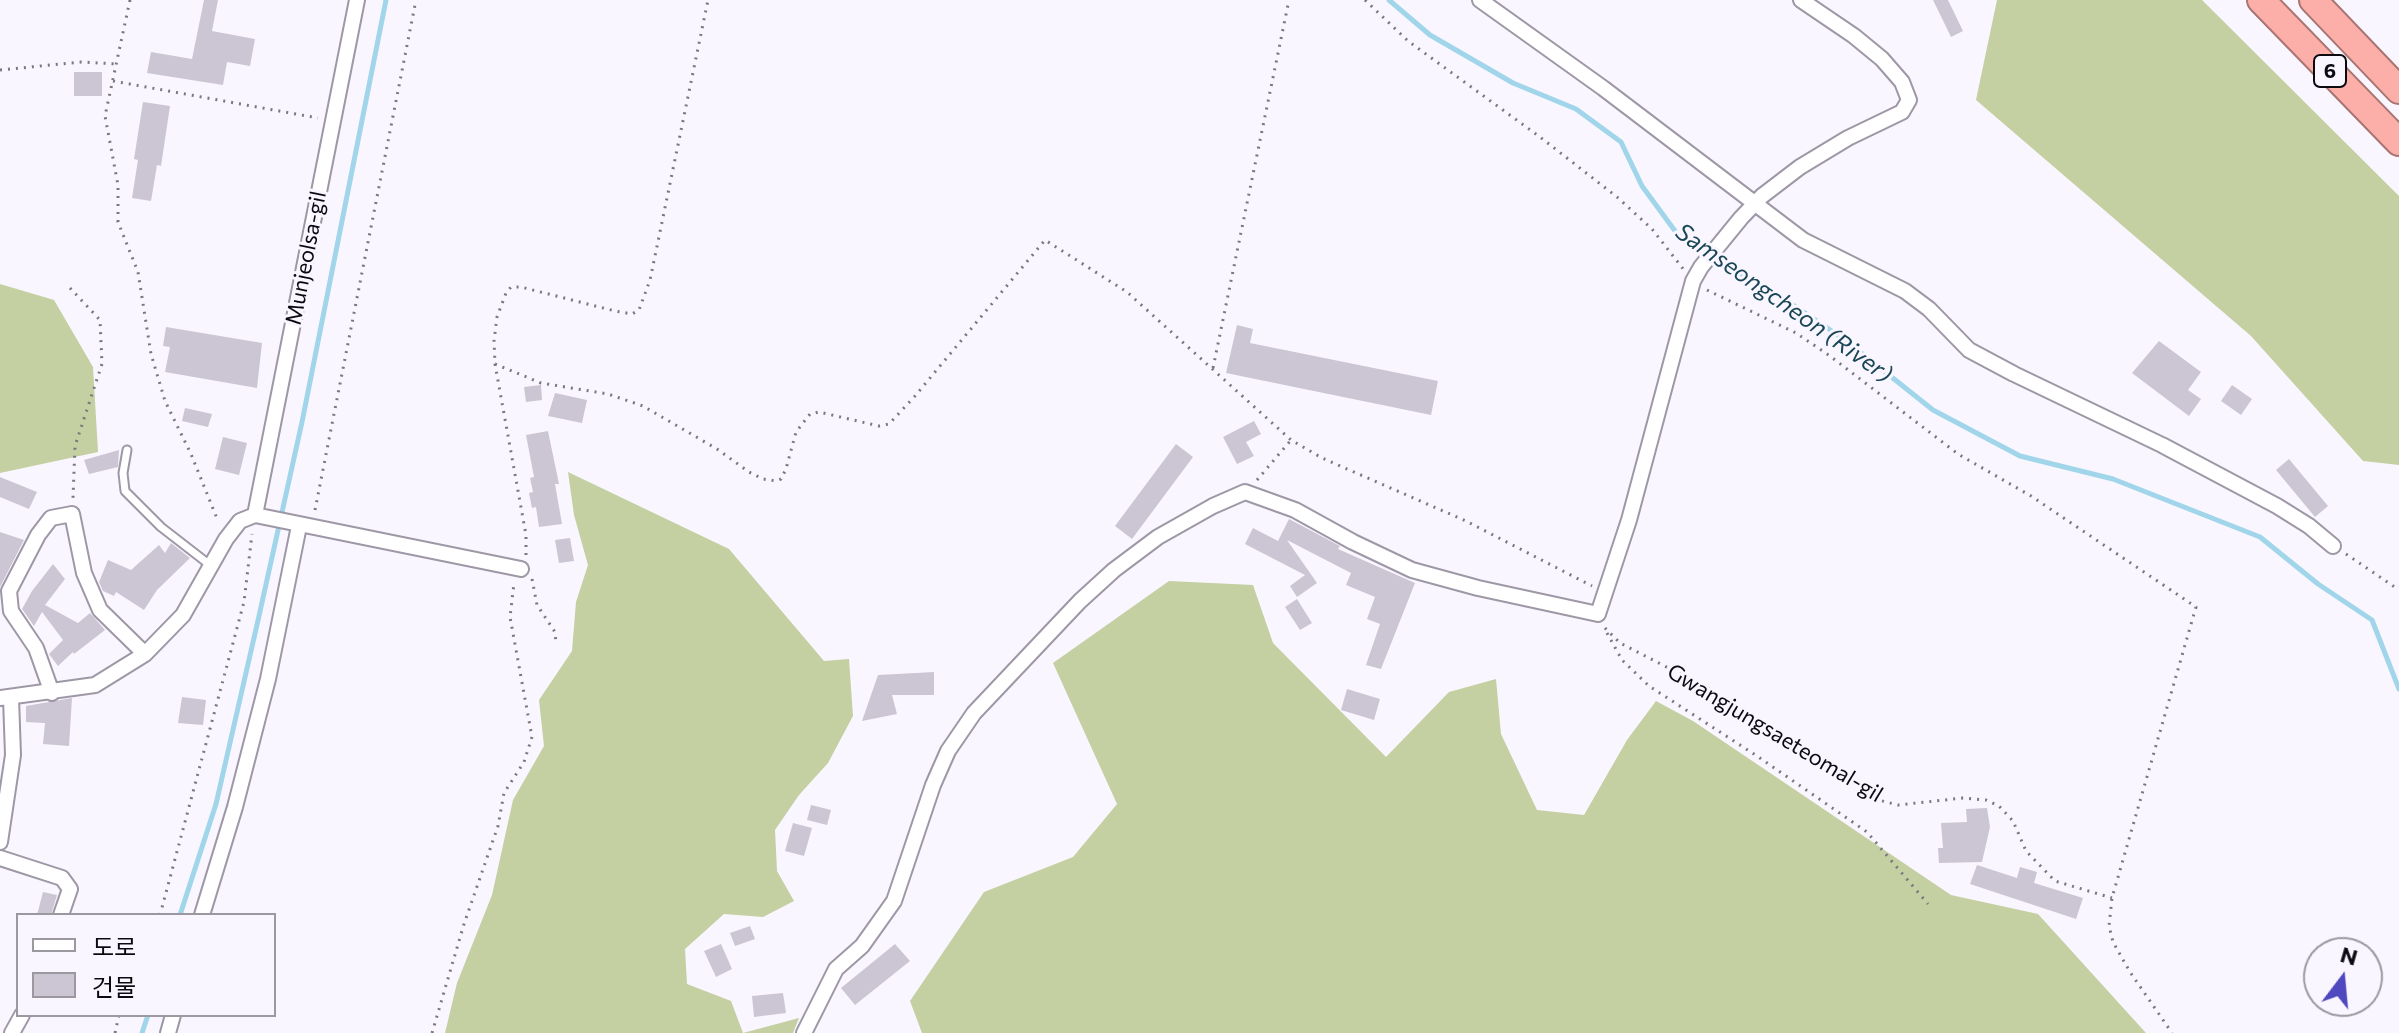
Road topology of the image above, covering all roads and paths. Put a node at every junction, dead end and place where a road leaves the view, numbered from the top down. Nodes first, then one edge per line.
1 (130, 0) edge
2 (357, 0) edge
3 (416, 0) edge
4 (708, 0) edge
5 (1289, 0) edge
6 (1365, 0) edge
7 (1480, 0) edge
8 (1801, 0) edge
9 (2261, 0) edge
10 (2313, 0) edge
11 (117, 64) junction
12 (0, 70) edge
13 (113, 81) junction
14 (2399, 90) edge
15 (334, 121) junction
16 (2399, 142) edge
17 (1753, 204) junction
18 (1693, 281) junction
19 (70, 288) dead end
20 (495, 364) junction
21 (1213, 368) junction
22 (1291, 440) junction
23 (127, 450) dead end
24 (1245, 492) junction
25 (72, 514) junction
26 (259, 516) junction
27 (300, 526) junction
28 (226, 539) junction
29 (2333, 546) joint
30 (212, 566) junction
31 (523, 567) junction
32 (2399, 590) edge
33 (1606, 593) junction
34 (1598, 614) junction
35 (1605, 629) junction
36 (556, 643) dead end
37 (145, 654) junction
38 (52, 693) junction
39 (6, 698) edge
40 (1, 810) edge
41 (0, 842) edge
42 (0, 858) edge
43 (2112, 898) junction
44 (1928, 904) dead end
45 (62, 913) edge
46 (161, 913) edge
47 (203, 913) edge
48 (432, 1033) edge
49 (804, 1033) edge
50 (2172, 1033) edge

1 - 11 path
2 - 15 street, Munjeolsa-gil
3 - 27 path
4 - 20 path
5 - 21 path
6 - 18 path
7 - 17 street
8 - 17 street
9 - 16 highway, 6
10 - 14 highway, 6
11 - 12 path
11 - 13 path
13 - 15 path
13 - 28 path
15 - 26 street, Munjeolsa-gil
17 - 18 street
17 - 29 street
18 - 33 street
18 - 43 path
19 - 25 path
20 - 21 path
20 - 31 path
21 - 22 path
22 - 24 path
22 - 33 path
23 - 30 lane
24 - 34 street
24 - 49 street
25 - 37 street
25 - 38 street
26 - 27 street
26 - 28 street
26 - 46 path
27 - 31 street
27 - 47 street
28 - 30 street
29 - 32 path
30 - 37 street
31 - 36 path
31 - 48 path
33 - 34 street
34 - 35 path, Gwangjungsaeteomal-gil
35 - 43 path, Gwangjungsaeteomal-gil
35 - 44 path
37 - 38 street
38 - 39 street
39 - 40 street
40 - 41 street
42 - 45 street
43 - 50 path

